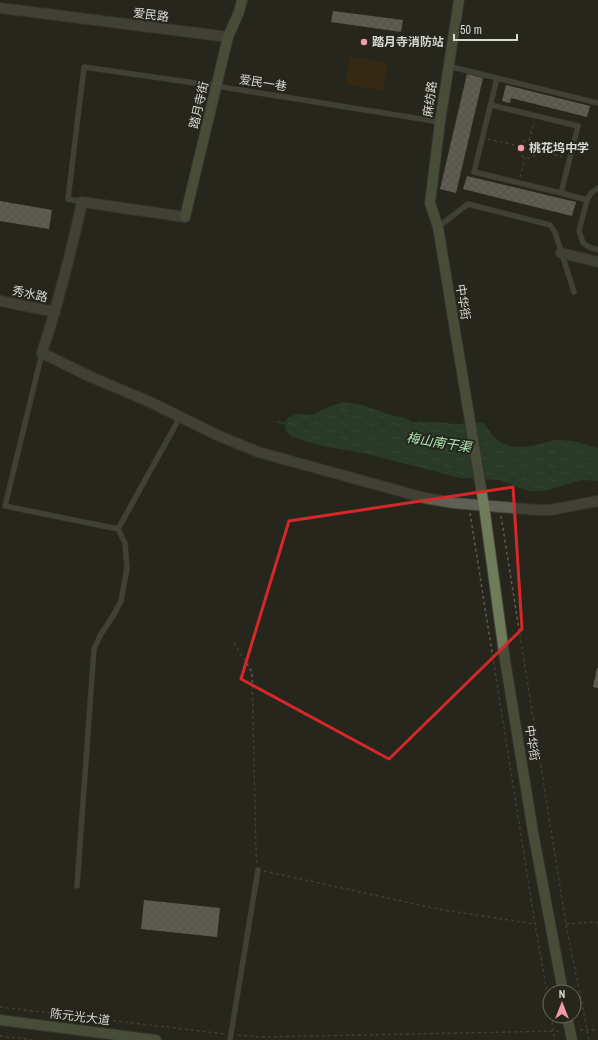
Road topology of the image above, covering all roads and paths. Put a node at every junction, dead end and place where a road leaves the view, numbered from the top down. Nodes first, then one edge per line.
1 (242, 0) edge
2 (459, 0) edge
3 (0, 8) edge
4 (228, 37) junction
5 (448, 66) junction
6 (497, 78) junction
7 (216, 86) junction
8 (598, 103) edge
9 (490, 105) junction
10 (535, 116) junction
11 (440, 122) junction
12 (482, 138) junction
13 (529, 140) junction
14 (519, 146) junction
15 (537, 150) junction
16 (525, 158) junction
17 (570, 158) junction
18 (518, 183) junction
19 (598, 188) edge
20 (561, 193) junction
21 (587, 200) junction
22 (82, 202) junction
23 (430, 203) joint
24 (185, 217) joint
25 (438, 227) junction
26 (598, 250) edge
27 (562, 253) junction
28 (598, 262) edge
29 (574, 292) dead end
30 (0, 301) edge
31 (55, 312) junction
32 (42, 353) junction
33 (180, 417) junction
34 (483, 502) junction
35 (598, 502) edge
36 (118, 529) junction
37 (234, 643) dead end
38 (258, 870) junction
39 (77, 886) dead end
40 (598, 923) edge
41 (546, 984) edge
42 (562, 984) edge
43 (0, 1007) edge
44 (0, 1020) edge
45 (553, 1024) edge
46 (569, 1024) edge
47 (587, 1030) junction
48 (598, 1030) edge
49 (554, 1031) junction
50 (571, 1035) edge
51 (0, 1036) edge
52 (231, 1037) edge
53 (35, 1040) edge
54 (156, 1040) edge
55 (555, 1040) edge
56 (589, 1040) edge

1 - 4 main road, 踏月寺街
2 - 5 main road, 麻纺路
3 - 4 street, 爱民路
4 - 7 main road, 踏月寺街
5 - 6 lane
5 - 11 main road, 麻纺路
6 - 8 lane
6 - 9 lane
7 - 11 lane, 爱民一巷
7 - 22 lane, 爱民一巷
7 - 24 main road, 踏月寺街
9 - 10 lane
9 - 12 lane
10 - 13 path
10 - 17 lane
11 - 23 main road, 麻纺路
12 - 14 path
12 - 18 lane
13 - 14 path
13 - 15 path
14 - 16 path
15 - 16 path
15 - 17 path
16 - 18 path
17 - 20 lane
18 - 20 lane
19 - 21 lane
20 - 21 lane
21 - 26 lane
22 - 24 street
22 - 31 street
23 - 25 main road, 中华街
25 - 27 lane
25 - 34 main road, 中华街
27 - 28 street
27 - 29 lane
30 - 31 street, 秀水路
31 - 32 street
32 - 33 street
32 - 36 lane
33 - 34 street
33 - 36 lane
34 - 35 street
34 - 42 main road, 中华街
36 - 39 lane
37 - 38 path
38 - 41 path
38 - 52 lane
40 - 47 path
43 - 52 path
44 - 54 main road, 陈元光大道
45 - 49 path
46 - 50 main road
47 - 48 path
47 - 50 path
47 - 56 path
49 - 50 path
49 - 52 path
49 - 55 path
51 - 53 path

